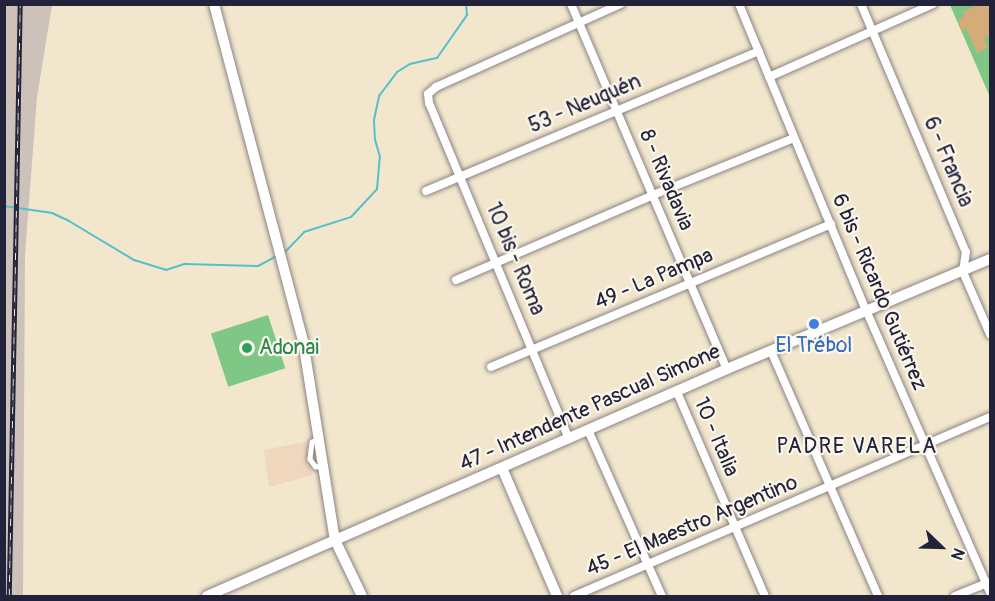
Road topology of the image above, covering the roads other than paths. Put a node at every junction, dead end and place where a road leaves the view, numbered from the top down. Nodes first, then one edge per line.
1 (214, 4) edge
2 (571, 4) edge
3 (621, 4) edge
4 (739, 4) edge
5 (861, 4) edge
6 (933, 4) edge
7 (579, 22) junction
8 (873, 31) junction
9 (759, 51) junction
10 (769, 77) junction
11 (616, 110) junction
12 (794, 138) junction
13 (460, 177) junction
14 (426, 191) dead end
15 (653, 195) junction
16 (831, 224) junction
17 (990, 260) edge
18 (498, 264) junction
19 (963, 272) junction
20 (456, 280) dead end
21 (690, 283) junction
22 (866, 310) junction
23 (990, 334) edge
24 (533, 350) junction
25 (771, 351) junction
26 (490, 368) dead end
27 (727, 369) junction
28 (677, 392) junction
29 (990, 417) edge
30 (588, 430) junction
31 (569, 439) junction
32 (925, 446) junction
33 (502, 468) junction
34 (830, 486) junction
35 (735, 527) junction
36 (335, 540) junction
37 (647, 564) junction
38 (988, 582) edge
39 (990, 593) edge
40 (207, 597) edge
41 (362, 597) edge
42 (557, 597) edge
43 (574, 597) edge
44 (662, 597) edge
45 (765, 597) edge
46 (878, 597) edge
47 (955, 597) edge

1 - 36 street
2 - 7 street, 8 - Rivadavia
3 - 7 street
4 - 9 street, 6 bis - Ricardo Gutiérrez
5 - 8 street, 6 - Francia
6 - 8 street
7 - 11 street, 8 - Rivadavia
7 - 13 street, 10 bis - Roma
8 - 10 street
8 - 19 street, 6 - Francia
9 - 10 street, 6 bis - Ricardo Gutiérrez
9 - 11 street, 53 - Neuquén
10 - 12 street, 6 bis - Ricardo Gutiérrez
11 - 13 street, 53 - Neuquén
11 - 15 street, 8 - Rivadavia
12 - 15 street
12 - 16 street, 6 bis - Ricardo Gutiérrez
13 - 14 street, 53 - Neuquén
13 - 18 street, 10 bis - Roma
15 - 18 street
15 - 21 street, 8 - Rivadavia
16 - 21 street, 49 - La Pampa
16 - 22 street, 6 bis - Ricardo Gutiérrez
17 - 19 street, 47 - Intendente Pascual Simone
18 - 20 street
18 - 24 street, 10 bis - Roma
19 - 22 street, 47 - Intendente Pascual Simone
19 - 23 street, 6 - Francia
21 - 24 street, 49 - La Pampa
21 - 27 street, 8 - Rivadavia
22 - 25 street, 47 - Intendente Pascual Simone
22 - 32 street, 6 bis - Ricardo Gutiérrez
24 - 26 street, 49 - La Pampa
24 - 31 street, 10 bis - Roma
25 - 27 street, 47 - Intendente Pascual Simone
25 - 34 street
27 - 28 street, 47 - Intendente Pascual Simone
28 - 30 street, 47 - Intendente Pascual Simone
28 - 35 street, 10 - Italia
29 - 32 street, 45 - El Maestro Argentino
30 - 31 street, 47 - Intendente Pascual Simone
30 - 37 street
31 - 33 street, 47 - Intendente Pascual Simone
32 - 34 street, 45 - El Maestro Argentino
32 - 38 street, 6 bis - Ricardo Gutiérrez
33 - 36 street, 47 - Intendente Pascual Simone
33 - 42 street
34 - 35 street, 45 - El Maestro Argentino
34 - 46 street
35 - 37 street, 45 - El Maestro Argentino
35 - 45 street, 10 - Italia
36 - 40 street, 47 - Intendente Pascual Simone
36 - 41 street
37 - 43 street, 45 - El Maestro Argentino
37 - 44 street
38 - 39 street, 6 bis - Ricardo Gutiérrez
38 - 47 street

